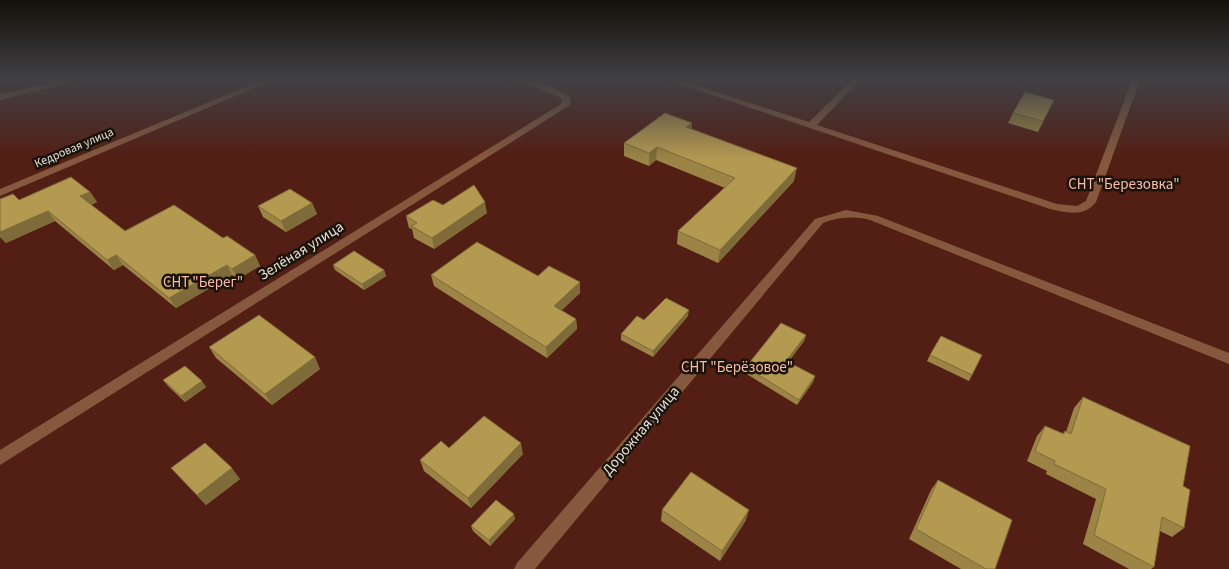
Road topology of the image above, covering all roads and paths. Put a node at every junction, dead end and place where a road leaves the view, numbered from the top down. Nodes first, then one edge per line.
1 (206, 107) edge
2 (563, 107) edge
3 (752, 107) edge
4 (830, 107) edge
5 (1126, 107) edge
6 (811, 126) junction
7 (0, 193) edge
8 (1229, 359) edge
9 (0, 458) edge
10 (523, 569) edge

1 - 7 street, Кедровая улица
2 - 9 street, Зелёная улица
3 - 6 street
4 - 6 street
5 - 6 street
8 - 10 street, Дорожная улица

